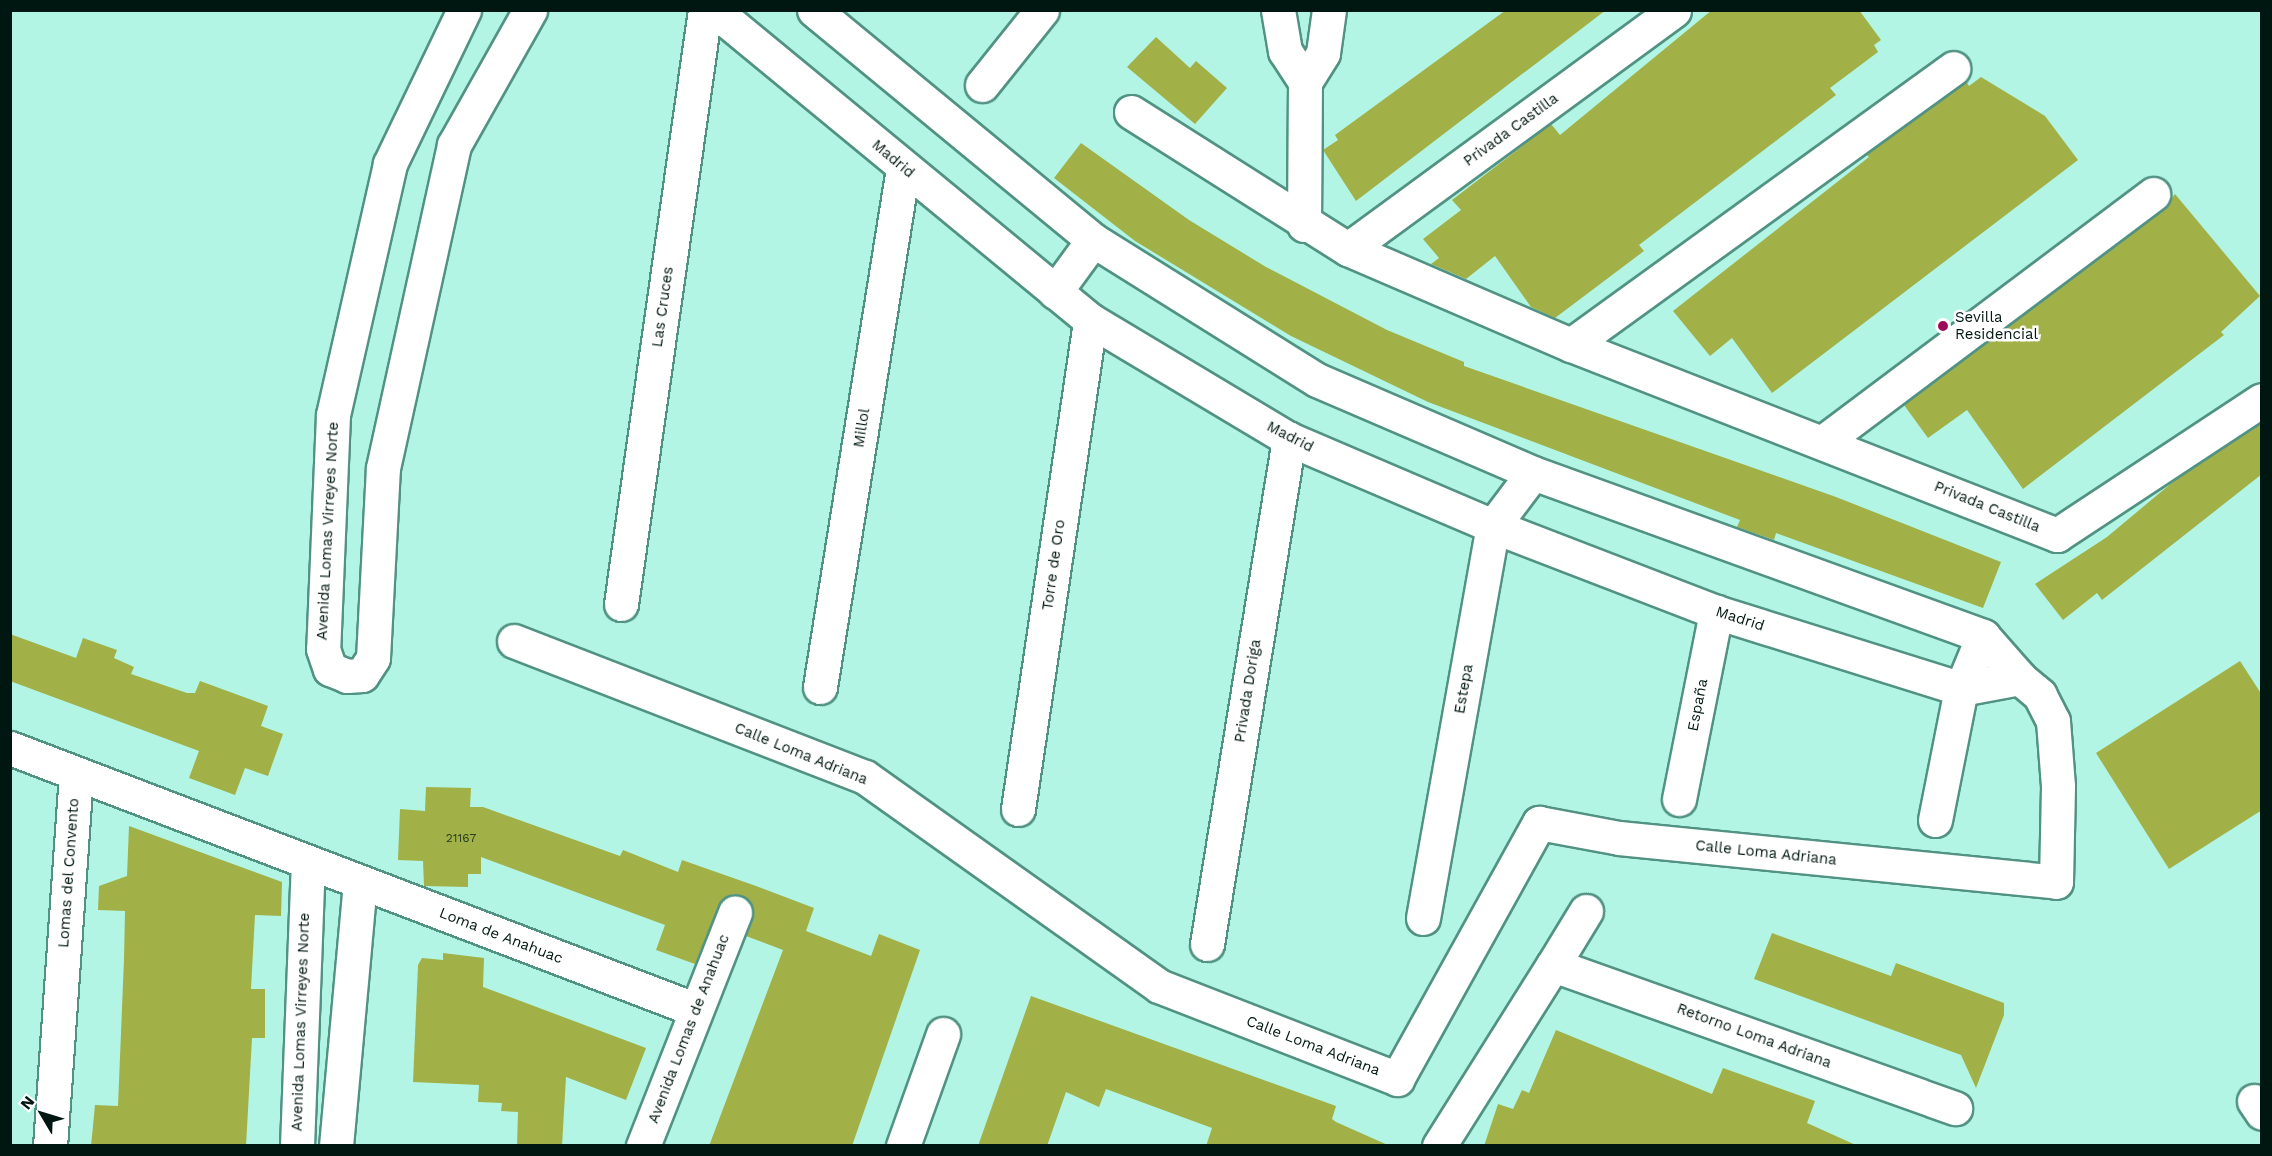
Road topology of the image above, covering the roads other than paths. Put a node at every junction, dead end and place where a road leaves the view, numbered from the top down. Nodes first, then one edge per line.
1 (464, 10) edge
2 (530, 10) edge
3 (705, 10) edge
4 (714, 10) edge
5 (814, 10) edge
6 (1042, 10) edge
7 (1278, 10) edge
8 (1329, 10) edge
9 (1674, 10) edge
10 (1953, 68) dead end
11 (1305, 82) junction
12 (982, 85) dead end
13 (1131, 112) dead end
14 (903, 168) junction
15 (2153, 194) dead end
16 (1304, 225) junction
17 (1093, 240) junction
18 (1348, 249) junction
19 (1055, 292) junction
20 (1090, 320) junction
21 (1571, 345) junction
22 (2262, 400) edge
23 (1289, 438) junction
24 (1823, 441) junction
25 (1533, 473) junction
26 (1493, 526) junction
27 (621, 604) dead end
28 (1716, 612) junction
29 (1983, 636) junction
30 (513, 641) dead end
31 (2020, 678) junction
32 (820, 687) dead end
33 (1961, 689) junction
34 (10, 748) edge
35 (75, 776) junction
36 (1679, 798) dead end
37 (1018, 809) dead end
38 (1935, 820) dead end
39 (308, 863) junction
40 (360, 882) junction
41 (1586, 911) dead end
42 (735, 913) dead end
43 (1423, 918) dead end
44 (1207, 944) dead end
45 (1553, 965) junction
46 (694, 1009) junction
47 (943, 1034) dead end
48 (1955, 1108) dead end
49 (50, 1146) edge
50 (297, 1146) edge
51 (336, 1146) edge
52 (643, 1146) edge
53 (903, 1146) edge
54 (1439, 1146) edge

1 - 2 street, Avenida Lomas Virreyes Norte
3 - 27 street, Las Cruces
4 - 14 street, Madrid
5 - 17 street
6 - 12 street
7 - 11 street
8 - 11 street
9 - 18 street, Privada Castilla
10 - 21 street
11 - 16 street
13 - 16 street, Privada Castilla
14 - 19 street, Madrid
14 - 32 street, Millol
15 - 24 street
16 - 18 street, Privada Castilla
17 - 19 street
17 - 25 street
18 - 21 street, Privada Castilla
19 - 20 street, Madrid
20 - 23 street, Madrid
20 - 37 street, Torre de Oro
21 - 24 street, Privada Castilla
22 - 24 street, Privada Castilla
23 - 26 street, Madrid
23 - 44 street, Privada Doriga
25 - 26 street, Estepa
25 - 29 street
26 - 28 street, Madrid
26 - 43 street, Estepa
28 - 33 street, Madrid
28 - 36 street, España
29 - 31 street
29 - 33 street
30 - 31 street, Calle Loma Adriana
31 - 33 street
33 - 38 street
34 - 35 street
35 - 39 street, Lomas del Convento
35 - 49 street, Lomas del Convento
39 - 40 street, Loma de Anahuac
39 - 50 street, Avenida Lomas Virreyes Norte
40 - 46 street, Loma de Anahuac
40 - 51 street
41 - 45 street
42 - 46 street, Avenida Lomas de Anahuac
45 - 48 street, Retorno Loma Adriana
45 - 54 street
46 - 52 street, Avenida Lomas de Anahuac
47 - 53 street

